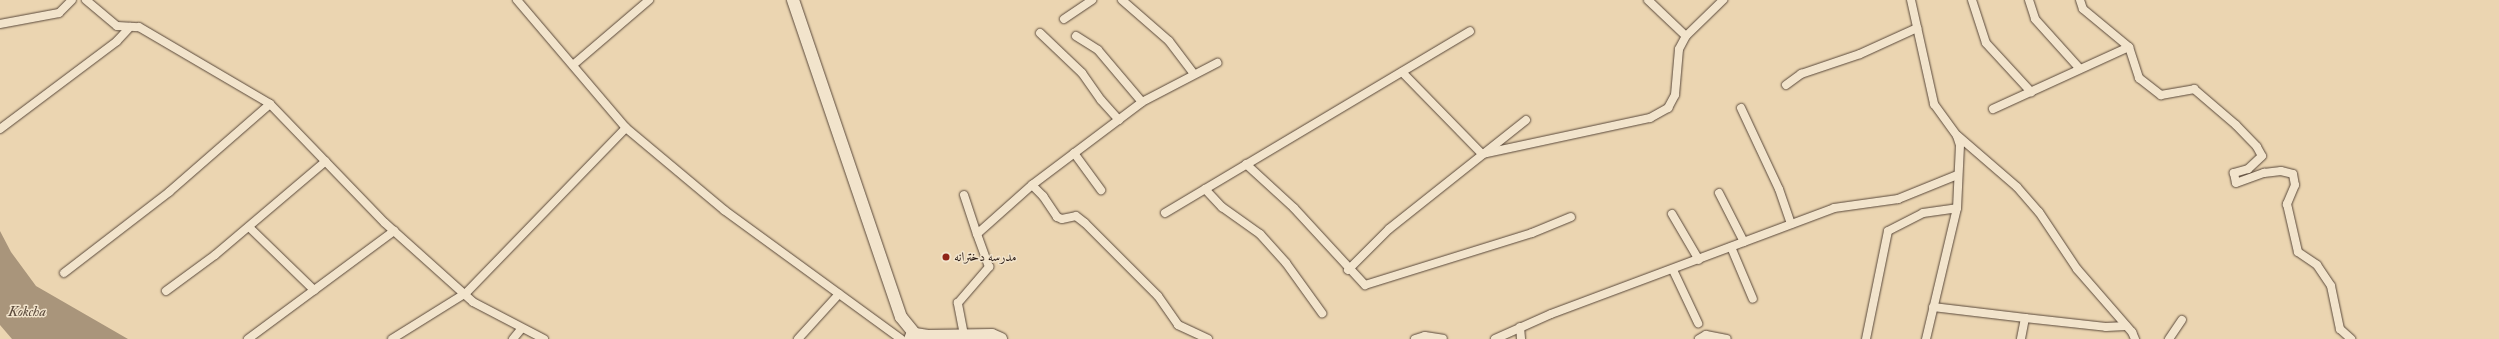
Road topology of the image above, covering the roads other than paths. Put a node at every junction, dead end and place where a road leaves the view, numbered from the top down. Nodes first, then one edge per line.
1 (72, 0) edge
2 (86, 0) edge
3 (517, 0) edge
4 (649, 0) edge
5 (793, 0) edge
6 (1092, 0) edge
7 (1122, 0) edge
8 (1648, 0) edge
9 (1723, 0) edge
10 (1911, 0) edge
11 (1972, 0) edge
12 (2029, 0) edge
13 (2080, 0) edge
14 (1064, 19) dead end
15 (0, 24) edge
16 (130, 27) junction
17 (1917, 28) junction
18 (1470, 31) dead end
19 (1040, 33) dead end
20 (1076, 36) dead end
21 (1686, 36) junction
22 (2129, 47) junction
23 (1217, 63) dead end
24 (573, 65) junction
25 (2080, 69) junction
26 (1402, 72) junction
27 (1194, 74) junction
28 (1786, 85) dead end
29 (2031, 92) junction
30 (1142, 102) junction
31 (270, 104) junction
32 (1741, 108) dead end
33 (1993, 109) dead end
34 (1119, 120) junction
35 (1526, 120) dead end
36 (626, 128) junction
37 (0, 129) edge
38 (1957, 136) junction
39 (1074, 153) junction
40 (1482, 154) junction
41 (326, 161) junction
42 (1246, 164) junction
43 (1957, 175) junction
44 (1032, 185) junction
45 (1205, 189) junction
46 (1101, 190) dead end
47 (1719, 193) dead end
48 (964, 195) dead end
49 (1957, 208) junction
50 (1165, 212) dead end
51 (1672, 214) dead end
52 (1571, 216) dead end
53 (1791, 224) junction
54 (249, 227) junction
55 (394, 230) junction
56 (977, 234) junction
57 (1744, 242) junction
58 (1731, 247) junction
59 (1699, 260) junction
60 (1348, 270) junction
61 (1673, 270) junction
62 (64, 273) dead end
63 (314, 290) junction
64 (166, 291) dead end
65 (466, 293) junction
66 (839, 294) junction
67 (1753, 299) dead end
68 (1933, 307) junction
69 (1322, 313) dead end
70 (2025, 318) junction
71 (2182, 320) dead end
72 (1698, 323) dead end
73 (2126, 326) junction
74 (1520, 327) junction
75 (521, 329) junction
76 (910, 334) edge
77 (964, 335) junction
78 (248, 339) edge
79 (392, 339) edge
80 (513, 339) edge
81 (544, 339) edge
82 (798, 339) edge
83 (901, 339) edge
84 (1001, 339) edge
85 (1208, 339) edge
86 (1415, 339) edge
87 (1443, 339) edge
88 (1496, 339) edge
89 (1521, 339) edge
90 (1699, 339) edge
91 (1728, 339) edge
92 (1866, 339) edge
93 (1926, 339) edge
94 (2021, 339) edge
95 (2135, 339) edge
96 (2169, 339) edge
97 (2351, 339) edge

1 - 15 street
2 - 16 street
3 - 24 street
4 - 24 street
5 - 76 street
6 - 14 street
7 - 27 street
8 - 21 street
9 - 21 street
10 - 17 street
11 - 29 street
12 - 25 street
13 - 22 street
16 - 31 street
16 - 37 street
17 - 28 street
17 - 38 street
18 - 26 street
19 - 34 street
20 - 30 street
21 - 40 street
22 - 25 street
22 - 97 street
23 - 27 street
24 - 36 street
25 - 29 street
26 - 40 street
26 - 42 street
27 - 30 street
29 - 33 street
30 - 34 street
31 - 41 street
31 - 62 street
32 - 53 street
34 - 39 street
35 - 40 street
36 - 65 street
36 - 66 street
38 - 43 street
38 - 73 street
39 - 44 street
39 - 46 street
40 - 60 street
41 - 54 street
41 - 55 street
42 - 45 street
42 - 60 street
43 - 49 street
43 - 53 street
44 - 56 street
44 - 85 street
45 - 50 street
45 - 69 street
47 - 57 street
48 - 56 street
49 - 68 street
49 - 92 street
51 - 59 street
52 - 60 street
53 - 57 street
54 - 63 street
54 - 64 street
55 - 63 street
55 - 65 street
56 - 77 street
57 - 58 street
58 - 59 street
58 - 67 street
59 - 61 street
61 - 72 street
61 - 74 street
63 - 78 street
65 - 75 street
65 - 79 street
66 - 82 street
66 - 83 street
68 - 70 street
68 - 93 street
70 - 73 street
70 - 94 street
71 - 96 street
73 - 95 street
74 - 88 street
74 - 89 street
75 - 80 street
75 - 81 street
76 - 77 street
77 - 84 street
86 - 87 street
90 - 91 street

